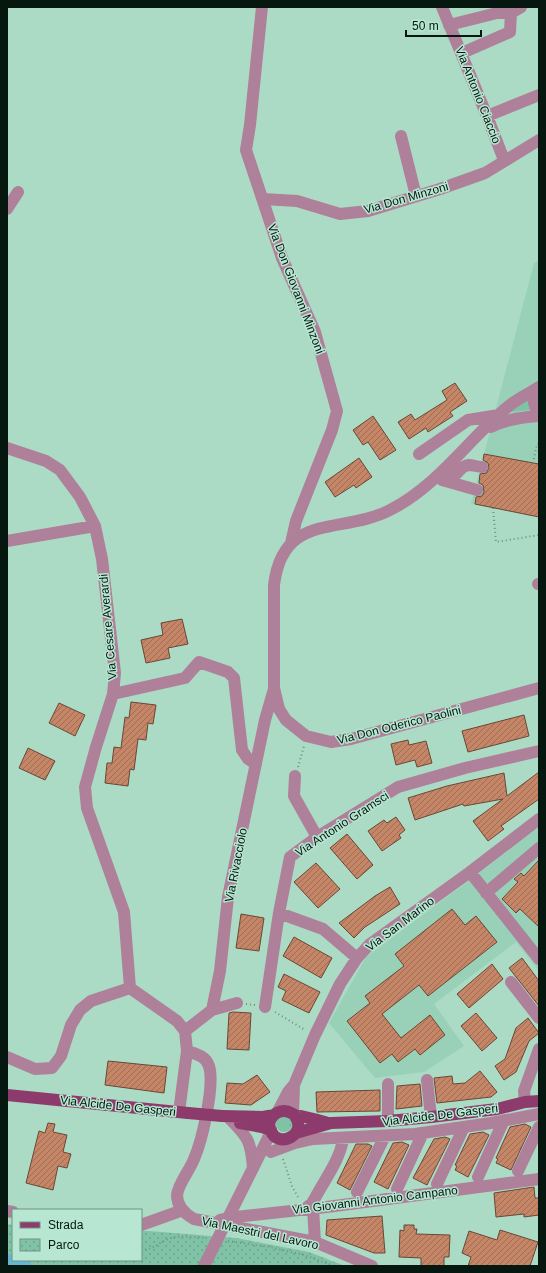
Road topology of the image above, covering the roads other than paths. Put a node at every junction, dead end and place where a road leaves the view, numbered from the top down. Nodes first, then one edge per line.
1 (262, 7) edge
2 (442, 7) edge
3 (516, 10) edge
4 (449, 25) junction
5 (462, 53) junction
6 (539, 95) edge
7 (487, 116) junction
8 (401, 136) dead end
9 (539, 140) edge
10 (504, 160) junction
11 (18, 192) dead end
12 (416, 196) junction
13 (263, 199) junction
14 (7, 209) edge
15 (539, 388) edge
16 (539, 412) edge
17 (499, 415) junction
18 (539, 416) edge
19 (480, 433) junction
20 (7, 448) edge
21 (419, 454) dead end
22 (482, 467) dead end
23 (439, 475) junction
24 (477, 490) dead end
25 (95, 526) junction
26 (7, 541) edge
27 (291, 543) junction
28 (274, 688) junction
29 (539, 688) edge
30 (114, 694) junction
31 (539, 751) edge
32 (256, 764) junction
33 (295, 776) road end
34 (539, 819) edge
35 (317, 837) junction
36 (539, 848) edge
37 (470, 872) junction
38 (486, 893) junction
39 (279, 912) junction
40 (357, 958) junction
41 (539, 959) edge
42 (511, 982) dead end
43 (130, 988) junction
44 (237, 1003) road end
45 (265, 1006) road end
46 (212, 1010) junction
47 (539, 1018) edge
48 (185, 1031) junction
49 (539, 1049) edge
50 (187, 1051) junction
51 (7, 1057) edge
52 (427, 1080) dead end
53 (294, 1085) junction
54 (391, 1085) dead end
55 (539, 1093) edge
56 (7, 1095) edge
57 (539, 1101) edge
58 (525, 1102) junction
59 (184, 1112) junction
60 (275, 1114) junction
61 (539, 1114) edge
62 (294, 1115) junction
63 (225, 1116) junction
64 (431, 1117) junction
65 (504, 1120) junction
66 (392, 1121) junction
67 (331, 1124) junction
68 (464, 1127) junction
69 (539, 1127) edge
70 (271, 1131) junction
71 (423, 1133) junction
72 (292, 1136) junction
73 (385, 1136) junction
74 (343, 1139) junction
75 (275, 1151) junction
76 (253, 1168) junction
77 (518, 1171) dead end
78 (478, 1177) dead end
79 (539, 1179) edge
80 (437, 1184) dead end
81 (397, 1189) dead end
82 (357, 1192) dead end
83 (311, 1205) junction
84 (183, 1210) junction
85 (211, 1222) junction
86 (142, 1225) edge
87 (315, 1242) junction
88 (204, 1266) edge
89 (372, 1266) edge

1 - 13 street, Via Don Giovanni Minzoni
2 - 4 street, Via Antonio Ciaccio
3 - 4 street
3 - 5 street
4 - 5 street, Via Antonio Ciaccio
5 - 7 street, Via Antonio Ciaccio
6 - 7 street
7 - 10 street, Via Antonio Ciaccio
8 - 12 street
9 - 10 street, Via Don Minzoni
10 - 12 street, Via Don Minzoni
11 - 14 street
12 - 13 street, Via Don Minzoni
13 - 27 street, Via Don Giovanni Minzoni
15 - 16 street
15 - 17 street, Via Don Oderico Paolini
17 - 19 street, Via Don Oderico Paolini
17 - 21 street
18 - 19 street
19 - 23 street, Via Don Oderico Paolini
20 - 25 street, Via Cesare Averardi
22 - 23 street
23 - 24 street
23 - 27 street, Via Don Oderico Paolini
25 - 26 street
25 - 30 street, Via Cesare Averardi
27 - 28 street, Via Don Oderico Paolini
28 - 29 street, Via Don Oderico Paolini
28 - 32 street, Via Rivacciolo
30 - 32 street
30 - 43 street, Via Cesare Averardi
31 - 35 street, Via Antonio Gramsci
32 - 46 street, Via Rivacciolo
33 - 35 street
34 - 37 street, Via San Marino
35 - 39 street, Via Antonio Gramsci
36 - 38 street
37 - 38 street
37 - 40 street, Via San Marino
38 - 41 street
39 - 40 street
39 - 45 street, Via Antonio Gramsci
40 - 53 street, Via San Marino
42 - 47 street
43 - 48 street
43 - 51 street
44 - 46 street
46 - 48 street
48 - 50 street
49 - 58 street
50 - 59 street
50 - 84 street
52 - 64 street
53 - 60 street, Via San Marino
53 - 62 street, Via San Marino
54 - 66 street
55 - 58 main road, Via Alcide De Gasperi
56 - 59 main road, Via Alcide De Gasperi
57 - 58 main road, Via Alcide De Gasperi
58 - 64 main road, Via Alcide De Gasperi
59 - 63 main road, Via Alcide De Gasperi, bridge
60 - 62 main road
60 - 63 main road, Via Alcide De Gasperi
60 - 70 main road
61 - 65 street
62 - 67 main road, Via Alcide De Gasperi
62 - 72 main road
63 - 70 main road, Via Alcide De Gasperi
63 - 76 street
64 - 66 main road, Via Alcide De Gasperi
65 - 68 street
65 - 78 street
66 - 67 main road, Via Alcide De Gasperi
67 - 72 main road, Via Alcide De Gasperi
68 - 71 street
68 - 80 street
69 - 77 street
70 - 72 main road
70 - 76 street
71 - 73 street
71 - 81 street
72 - 75 street
73 - 74 street
73 - 82 street
74 - 75 street
74 - 83 street
75 - 76 street
76 - 88 street, bridge
79 - 83 street, Via Giovanni Antonio Campano
83 - 85 street, Via Giovanni Antonio Campano
83 - 87 street
84 - 85 street, Via Maestri del Lavoro
84 - 86 street
85 - 87 street, Via Maestri del Lavoro
87 - 89 street, Via Maestri del Lavoro

